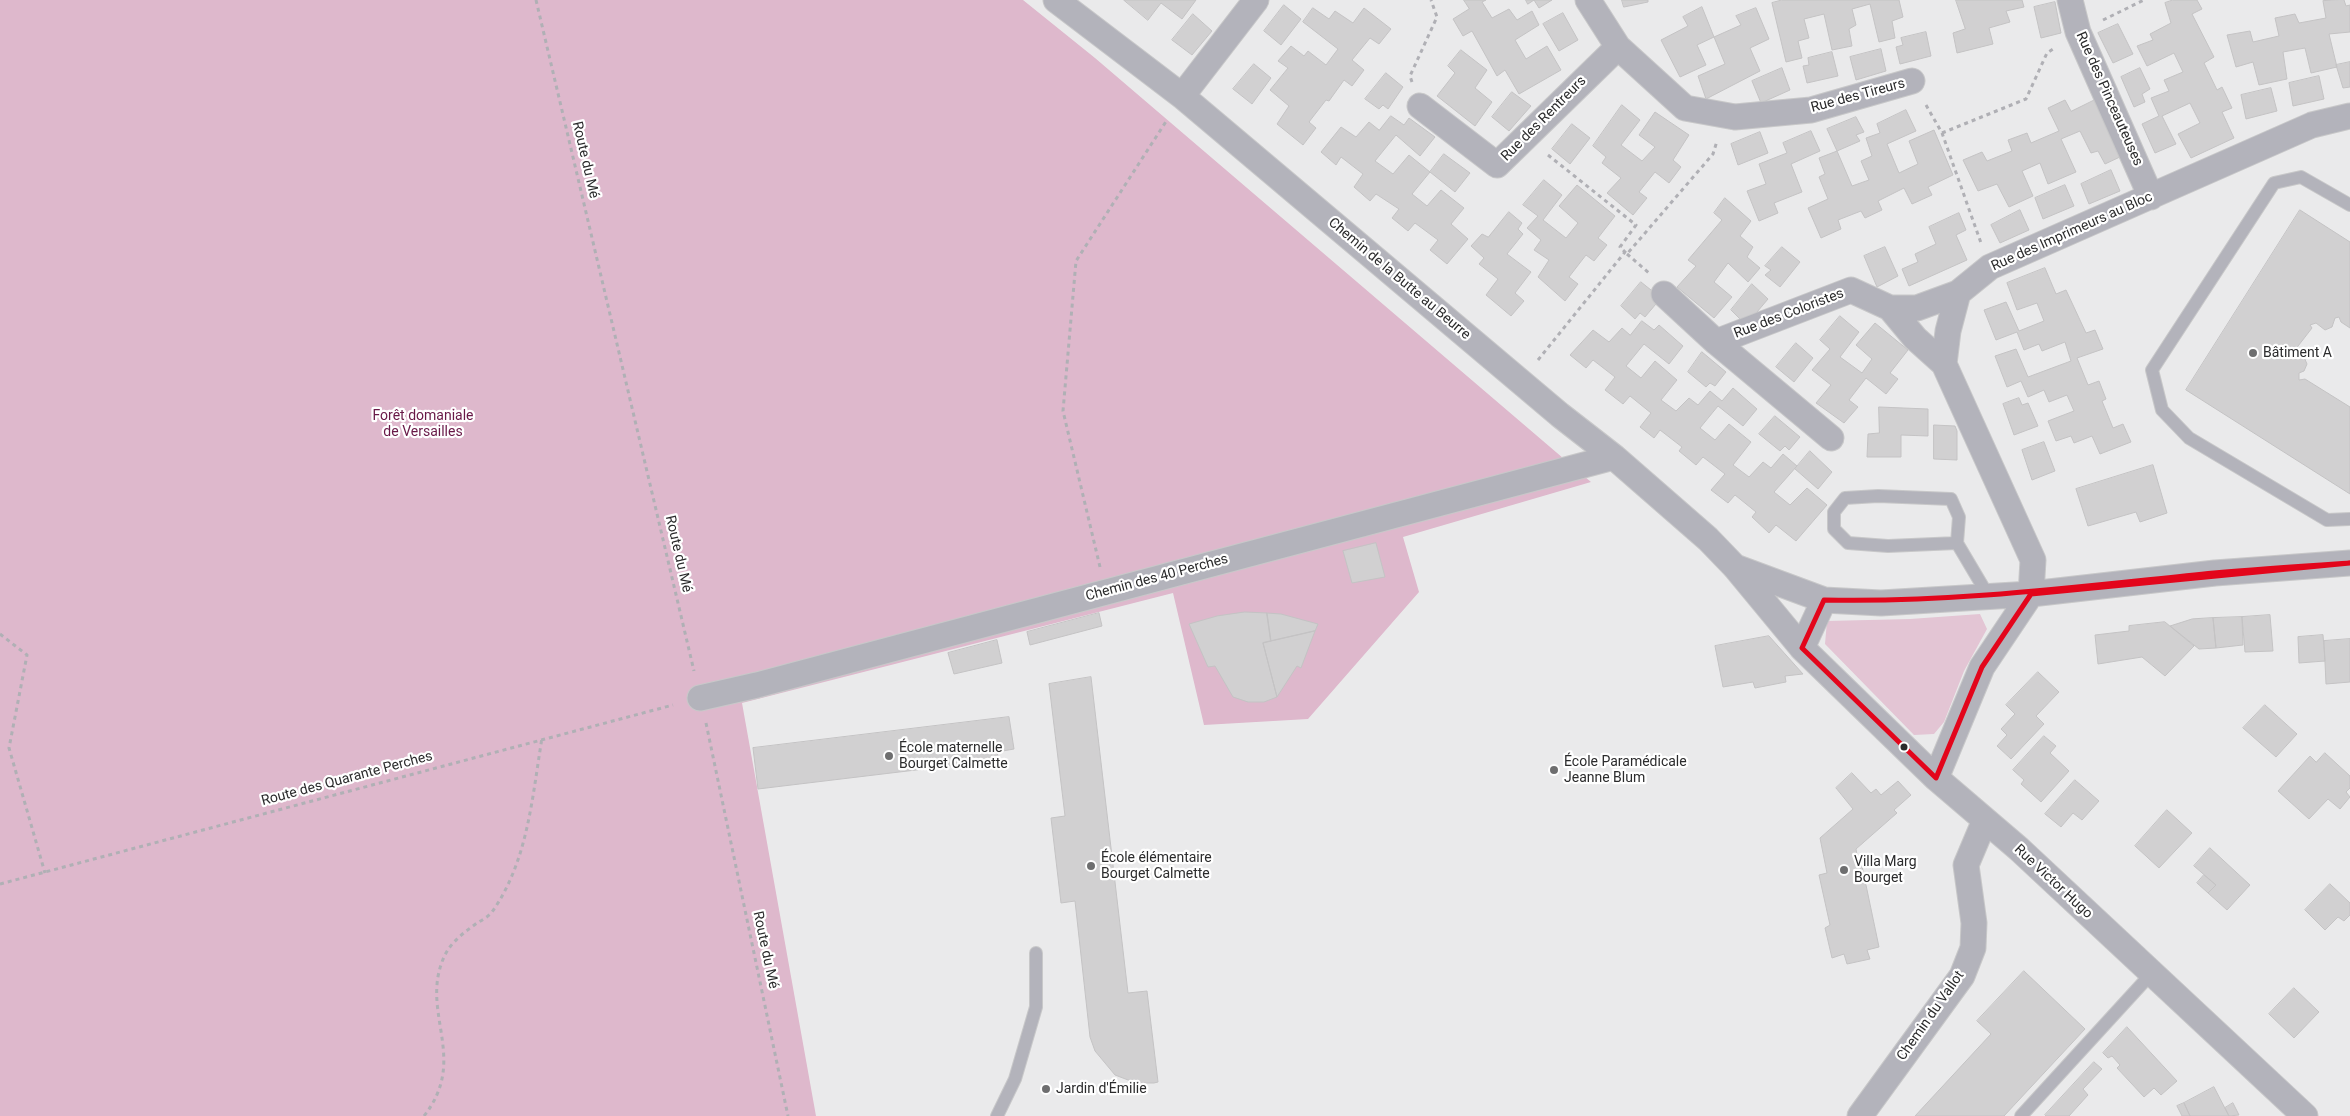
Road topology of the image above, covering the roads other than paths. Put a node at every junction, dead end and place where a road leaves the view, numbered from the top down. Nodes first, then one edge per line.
1 (1056, 0) edge
2 (1256, 0) edge
3 (1588, 0) edge
4 (2070, 0) edge
5 (1618, 47) junction
6 (1912, 81) road end
7 (1182, 96) junction
8 (1420, 106) road end
9 (2350, 116) edge
10 (2151, 197) junction
11 (2350, 205) edge
12 (1958, 293) junction
13 (1664, 294) dead end
14 (1890, 308) junction
15 (1716, 342) junction
16 (1944, 364) junction
17 (1831, 438) dead end
18 (1614, 457) junction
19 (2350, 520) edge
20 (1957, 543) junction
21 (2350, 563) edge
22 (1735, 567) junction
23 (2031, 594) junction
24 (1989, 596) junction
25 (1824, 600) junction
26 (1802, 648) junction
27 (700, 698) road end
28 (1936, 778) junction
29 (1984, 820) junction
30 (1036, 953) dead end
31 (2151, 974) junction
32 (997, 1116) edge
33 (1860, 1116) edge
34 (2021, 1116) edge
35 (2305, 1116) edge

1 - 7 street, Chemin de la Butte au Beurre
2 - 7 street
3 - 5 street, Rue des Tireurs
4 - 10 street, Rue des Pinceauteuses
5 - 6 street, Rue des Tireurs
5 - 8 street, Rue des Rentreurs
7 - 18 street, Chemin de la Butte au Beurre
9 - 10 street, Rue des Imprimeurs au Bloc
10 - 12 street, Rue des Imprimeurs au Bloc
11 - 19 lane
12 - 14 street, Rue des Coloristes
12 - 16 street
13 - 15 street, Rue des Coloristes
14 - 15 street, Rue des Coloristes
14 - 16 street, Rue des Coloristes
15 - 17 street, Rue des Coloristes
16 - 23 street
18 - 22 street, Chemin de la Butte au Beurre
18 - 27 street, Chemin des 40 Perches
20 - 20 lane
20 - 24 lane
21 - 23 street, Chemin de la Butte au Beurre
22 - 25 street, Chemin de la Butte au Beurre
22 - 26 street, Chemin de la Butte au Beurre
23 - 24 street, Chemin de la Butte au Beurre
23 - 28 street
24 - 25 street, Chemin de la Butte au Beurre
25 - 26 street
26 - 28 street, Rue Victor Hugo
28 - 29 street, Rue Victor Hugo
29 - 31 street, Rue Victor Hugo
29 - 33 street, Chemin du Vallot
30 - 32 lane
31 - 34 lane
31 - 35 street, Rue Victor Hugo

